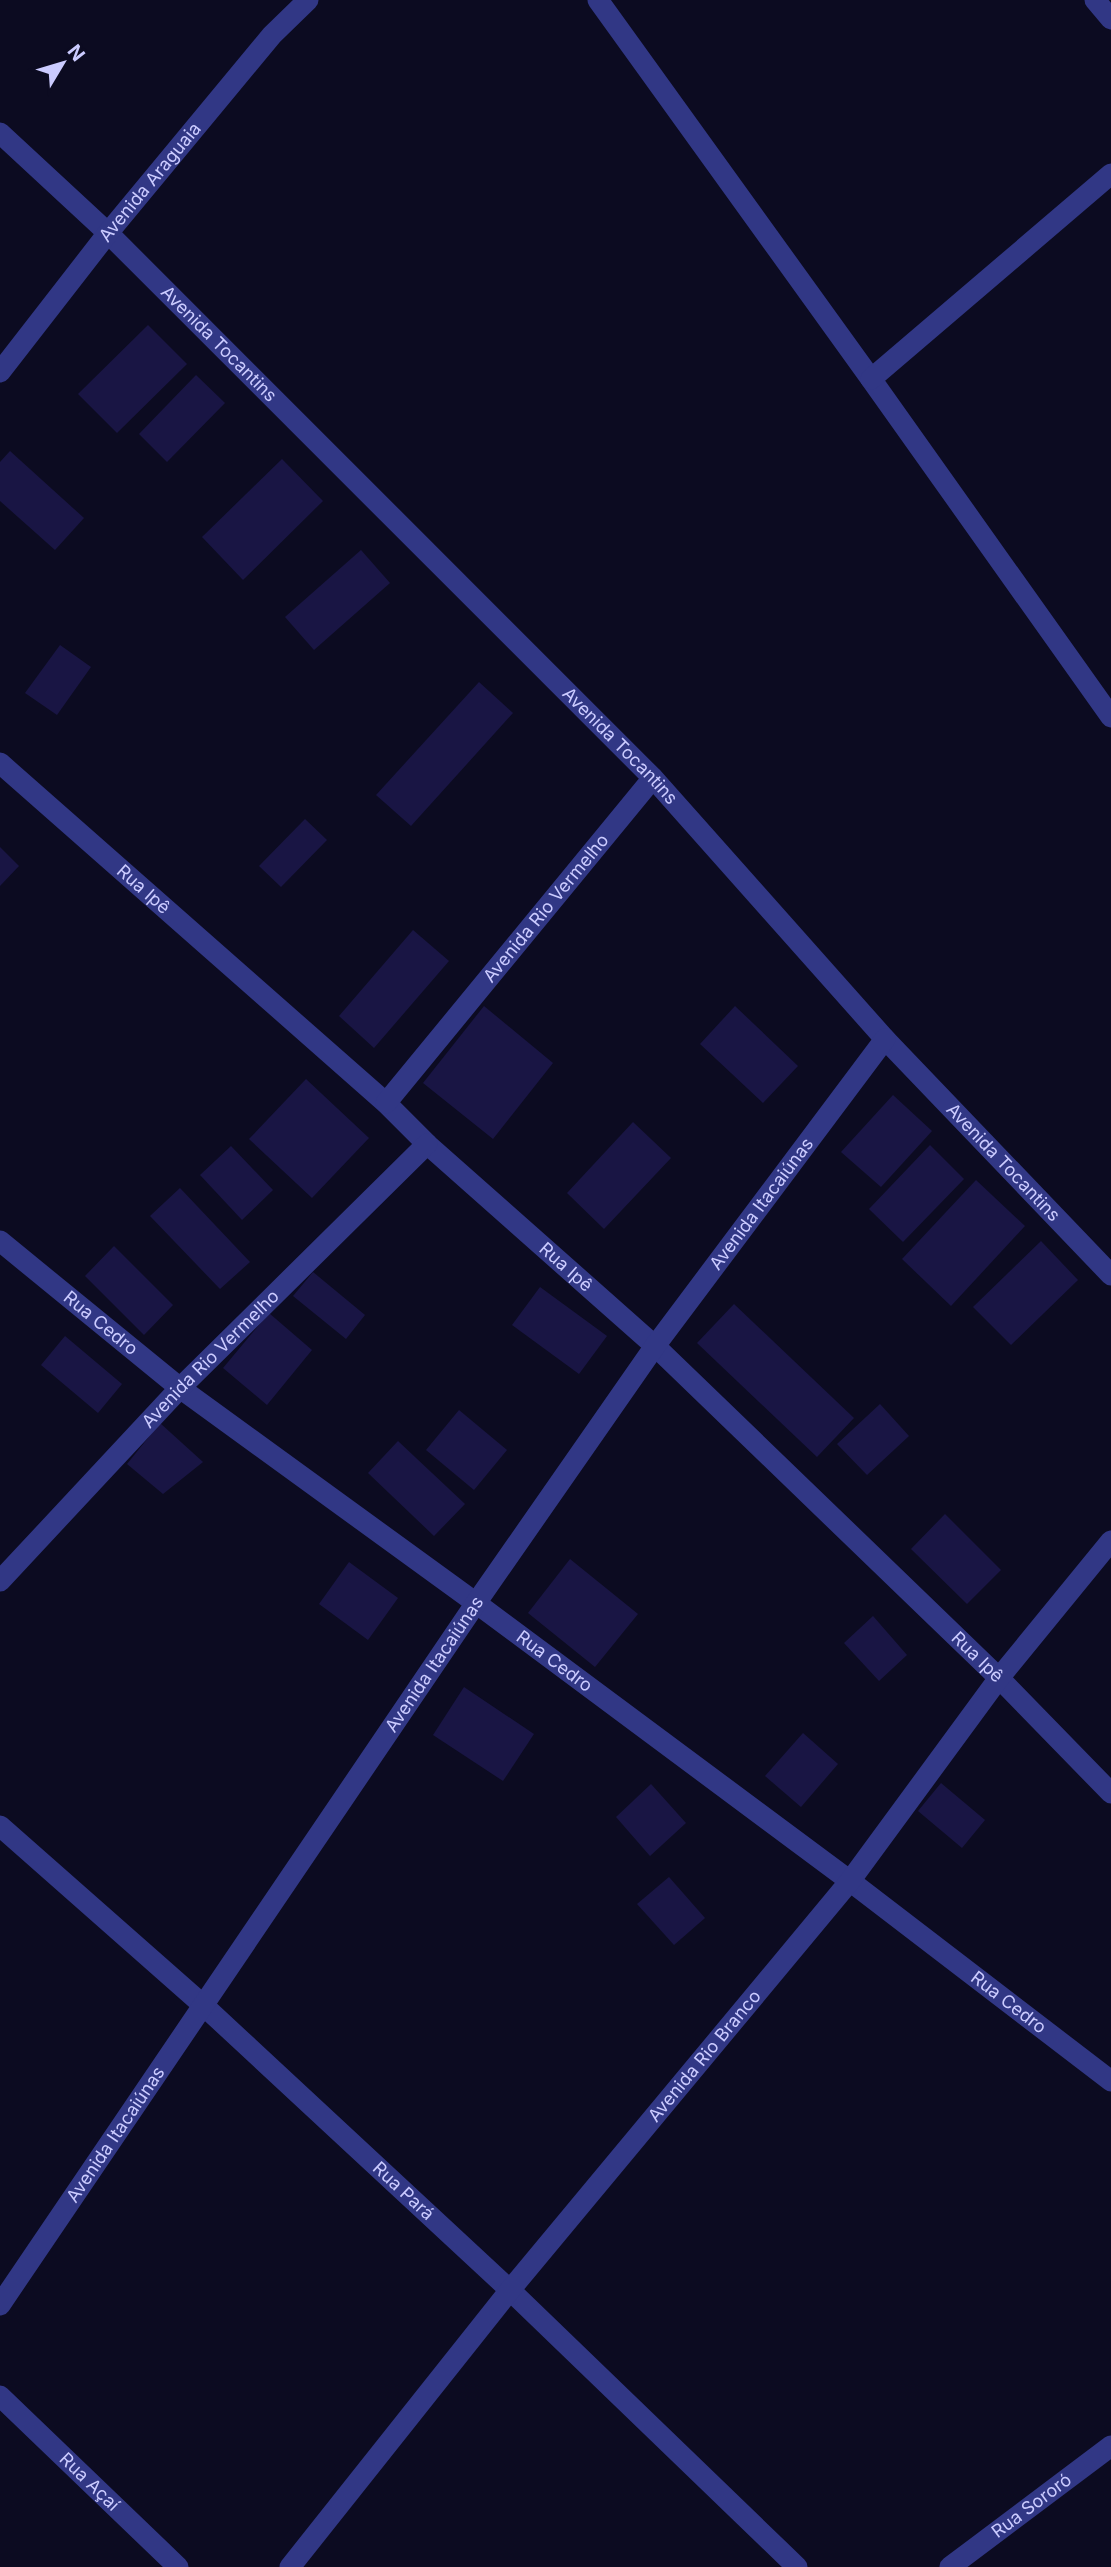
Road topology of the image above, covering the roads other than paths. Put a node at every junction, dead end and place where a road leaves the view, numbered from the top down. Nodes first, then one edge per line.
1 (308, 0) edge
2 (598, 0) edge
3 (1095, 0) edge
4 (1111, 19) edge
5 (0, 133) edge
6 (1111, 174) edge
7 (108, 233) junction
8 (0, 372) edge
9 (871, 379) junction
10 (1111, 717) edge
11 (0, 763) edge
12 (653, 778) junction
13 (884, 1038) junction
14 (386, 1103) junction
15 (428, 1144) junction
16 (0, 1241) edge
17 (1111, 1275) edge
18 (655, 1346) junction
19 (180, 1388) junction
20 (1111, 1541) edge
21 (0, 1581) edge
22 (476, 1602) junction
23 (999, 1678) junction
24 (1111, 1793) edge
25 (0, 1826) edge
26 (850, 1881) junction
27 (203, 2005) junction
28 (1111, 2081) edge
29 (510, 2290) junction
30 (0, 2305) edge
31 (0, 2396) edge
32 (1111, 2446) edge
33 (178, 2567) edge
34 (290, 2567) edge
35 (797, 2567) edge
36 (950, 2567) edge

1 - 7 street, Avenida Araguaia
2 - 9 street
3 - 4 street
5 - 7 street, Avenida Tocantins
6 - 9 street
7 - 8 street, Avenida Araguaia
7 - 12 street, Avenida Tocantins
9 - 10 street
11 - 14 street, Rua Ipê
12 - 13 street, Avenida Tocantins
12 - 14 street, Avenida Rio Vermelho
13 - 17 street, Avenida Tocantins
13 - 18 street, Avenida Itacaiúnas
14 - 15 street, Rua Ipê
15 - 18 street, Rua Ipê
15 - 19 street, Avenida Rio Vermelho
16 - 19 street, Rua Cedro
18 - 22 street, Avenida Itacaiúnas
18 - 23 street, Rua Ipê
19 - 21 street, Avenida Rio Vermelho
19 - 22 street, Rua Cedro
20 - 23 street, Avenida Rio Branco
22 - 26 street, Rua Cedro
22 - 27 street, Avenida Itacaiúnas
23 - 24 street, Rua Ipê
23 - 26 street, Avenida Rio Branco
25 - 27 street, Rua Pará
26 - 28 street, Rua Cedro
26 - 29 street, Avenida Rio Branco
27 - 29 street, Rua Pará
27 - 30 street, Avenida Itacaiúnas
29 - 34 street, Avenida Rio Branco
29 - 35 street, Rua Pará
31 - 33 street, Rua Açaí
32 - 36 street, Rua Sororó

